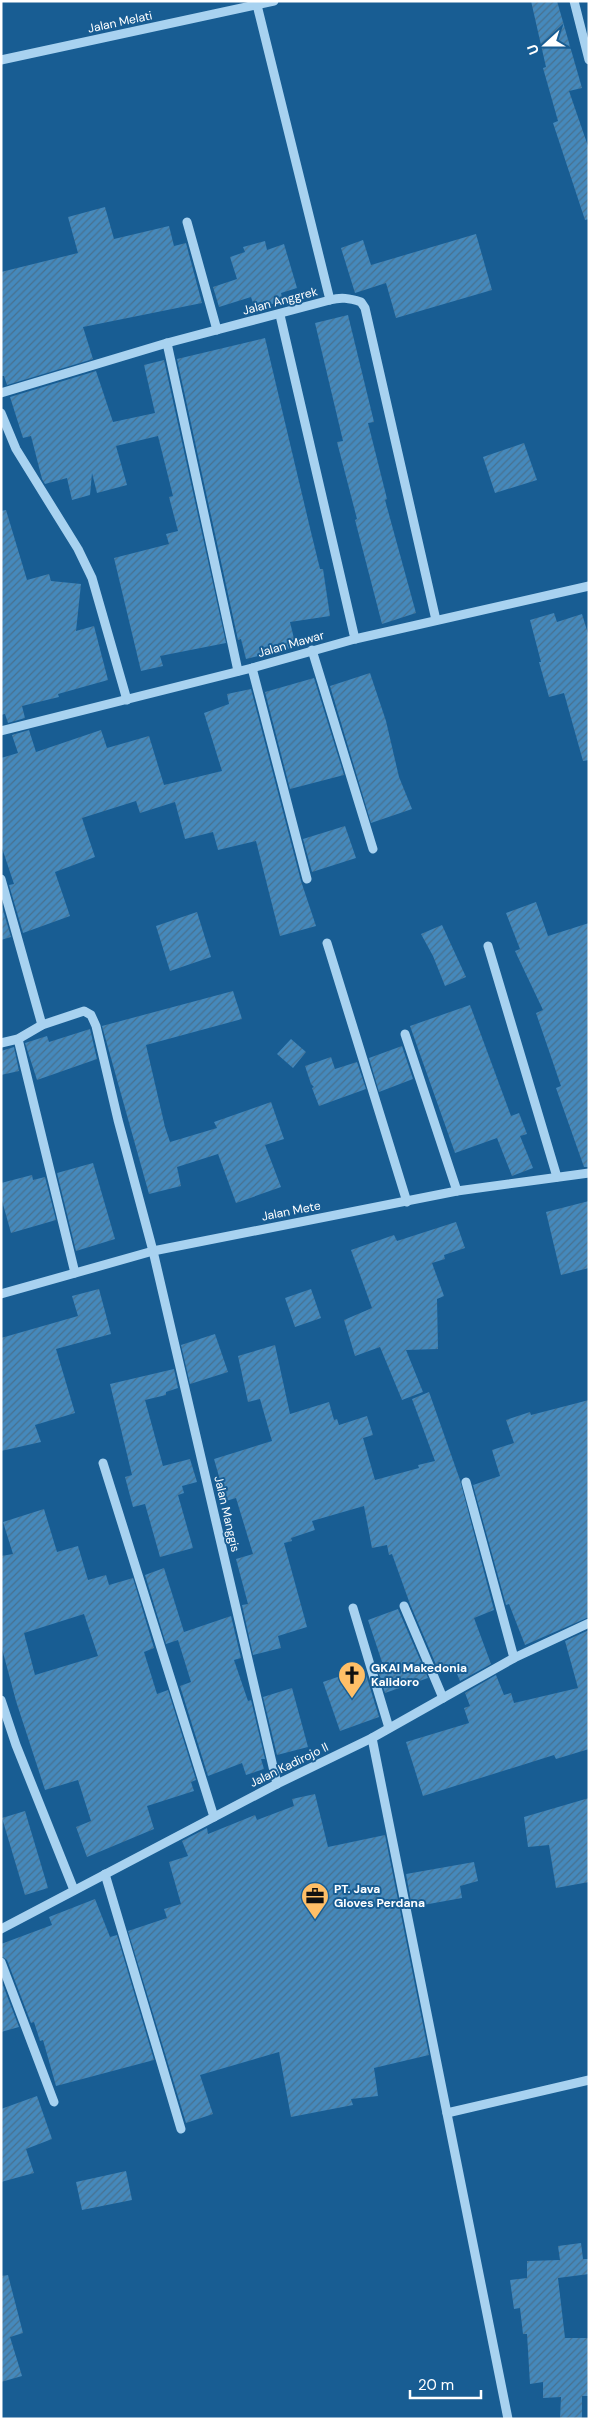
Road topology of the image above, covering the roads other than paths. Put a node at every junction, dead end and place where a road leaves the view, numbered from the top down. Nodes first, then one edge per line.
1 (274, 1) edge
2 (574, 1) edge
3 (257, 5) junction
4 (1, 60) edge
5 (589, 60) edge
6 (187, 222) dead end
7 (330, 300) junction
8 (280, 315) junction
9 (217, 330) junction
10 (167, 343) junction
11 (1, 393) edge
12 (1, 413) edge
13 (589, 586) edge
14 (436, 620) junction
15 (355, 638) junction
16 (312, 650) junction
17 (252, 668) junction
18 (238, 671) junction
19 (126, 700) junction
20 (1, 731) edge
21 (374, 849) dead end
22 (1, 879) edge
23 (307, 879) dead end
24 (327, 943) dead end
25 (488, 946) dead end
26 (42, 1025) junction
27 (405, 1034) dead end
28 (18, 1039) junction
29 (1, 1043) edge
30 (589, 1173) edge
31 (557, 1177) junction
32 (457, 1191) junction
33 (407, 1202) junction
34 (153, 1250) junction
35 (75, 1273) junction
36 (1, 1294) edge
37 (103, 1463) dead end
38 (466, 1482) dead end
39 (404, 1606) dead end
40 (353, 1608) dead end
41 (589, 1623) edge
42 (514, 1658) junction
43 (443, 1698) junction
44 (1, 1700) edge
45 (389, 1728) junction
46 (372, 1738) junction
47 (277, 1784) junction
48 (214, 1818) junction
49 (106, 1874) junction
50 (74, 1890) junction
51 (1, 1929) edge
52 (1, 1962) edge
53 (589, 2080) edge
54 (54, 2102) dead end
55 (447, 2113) junction
56 (181, 2129) dead end
57 (508, 2419) edge

1 - 3 street, Jalan Melati
2 - 5 street
3 - 4 street, Jalan Melati
3 - 7 street, Jalan Anggrek
6 - 9 street
7 - 8 street, Jalan Anggrek
7 - 14 street
8 - 9 street, Jalan Anggrek
8 - 15 street
9 - 10 street, Jalan Anggrek
10 - 11 street, Jalan Anggrek
10 - 18 street
12 - 19 street
13 - 14 street, Jalan Mawar
14 - 15 street, Jalan Mawar
15 - 16 street, Jalan Mawar
16 - 17 street, Jalan Mawar
16 - 21 street
17 - 18 street, Jalan Mawar
17 - 23 street
18 - 19 street, Jalan Mawar
19 - 20 street, Jalan Mawar
22 - 26 street
24 - 33 street
25 - 31 street
26 - 28 street, Jalan Manggis
26 - 34 street, Jalan Manggis
27 - 32 street
28 - 29 street, Jalan Manggis
28 - 35 street
30 - 31 street, Jalan Mete
31 - 32 street, Jalan Mete
32 - 33 street, Jalan Mete
33 - 34 street, Jalan Mete
34 - 35 street, Jalan Mete
34 - 47 street, Jalan Manggis
35 - 36 street, Jalan Mete
37 - 48 street
38 - 42 street
39 - 43 street
40 - 45 street
41 - 42 street, Jalan Kadirojo II
42 - 43 street, Jalan Kadirojo II
43 - 45 street, Jalan Kadirojo II
44 - 50 street
45 - 46 street, Jalan Kadirojo II
46 - 47 street, Jalan Kadirojo II
46 - 55 street
47 - 48 street, Jalan Kadirojo II
48 - 49 street, Jalan Kadirojo II
49 - 50 street, Jalan Kadirojo II
49 - 56 street
50 - 51 street, Jalan Kadirojo II
52 - 54 street
53 - 55 street
55 - 57 street

